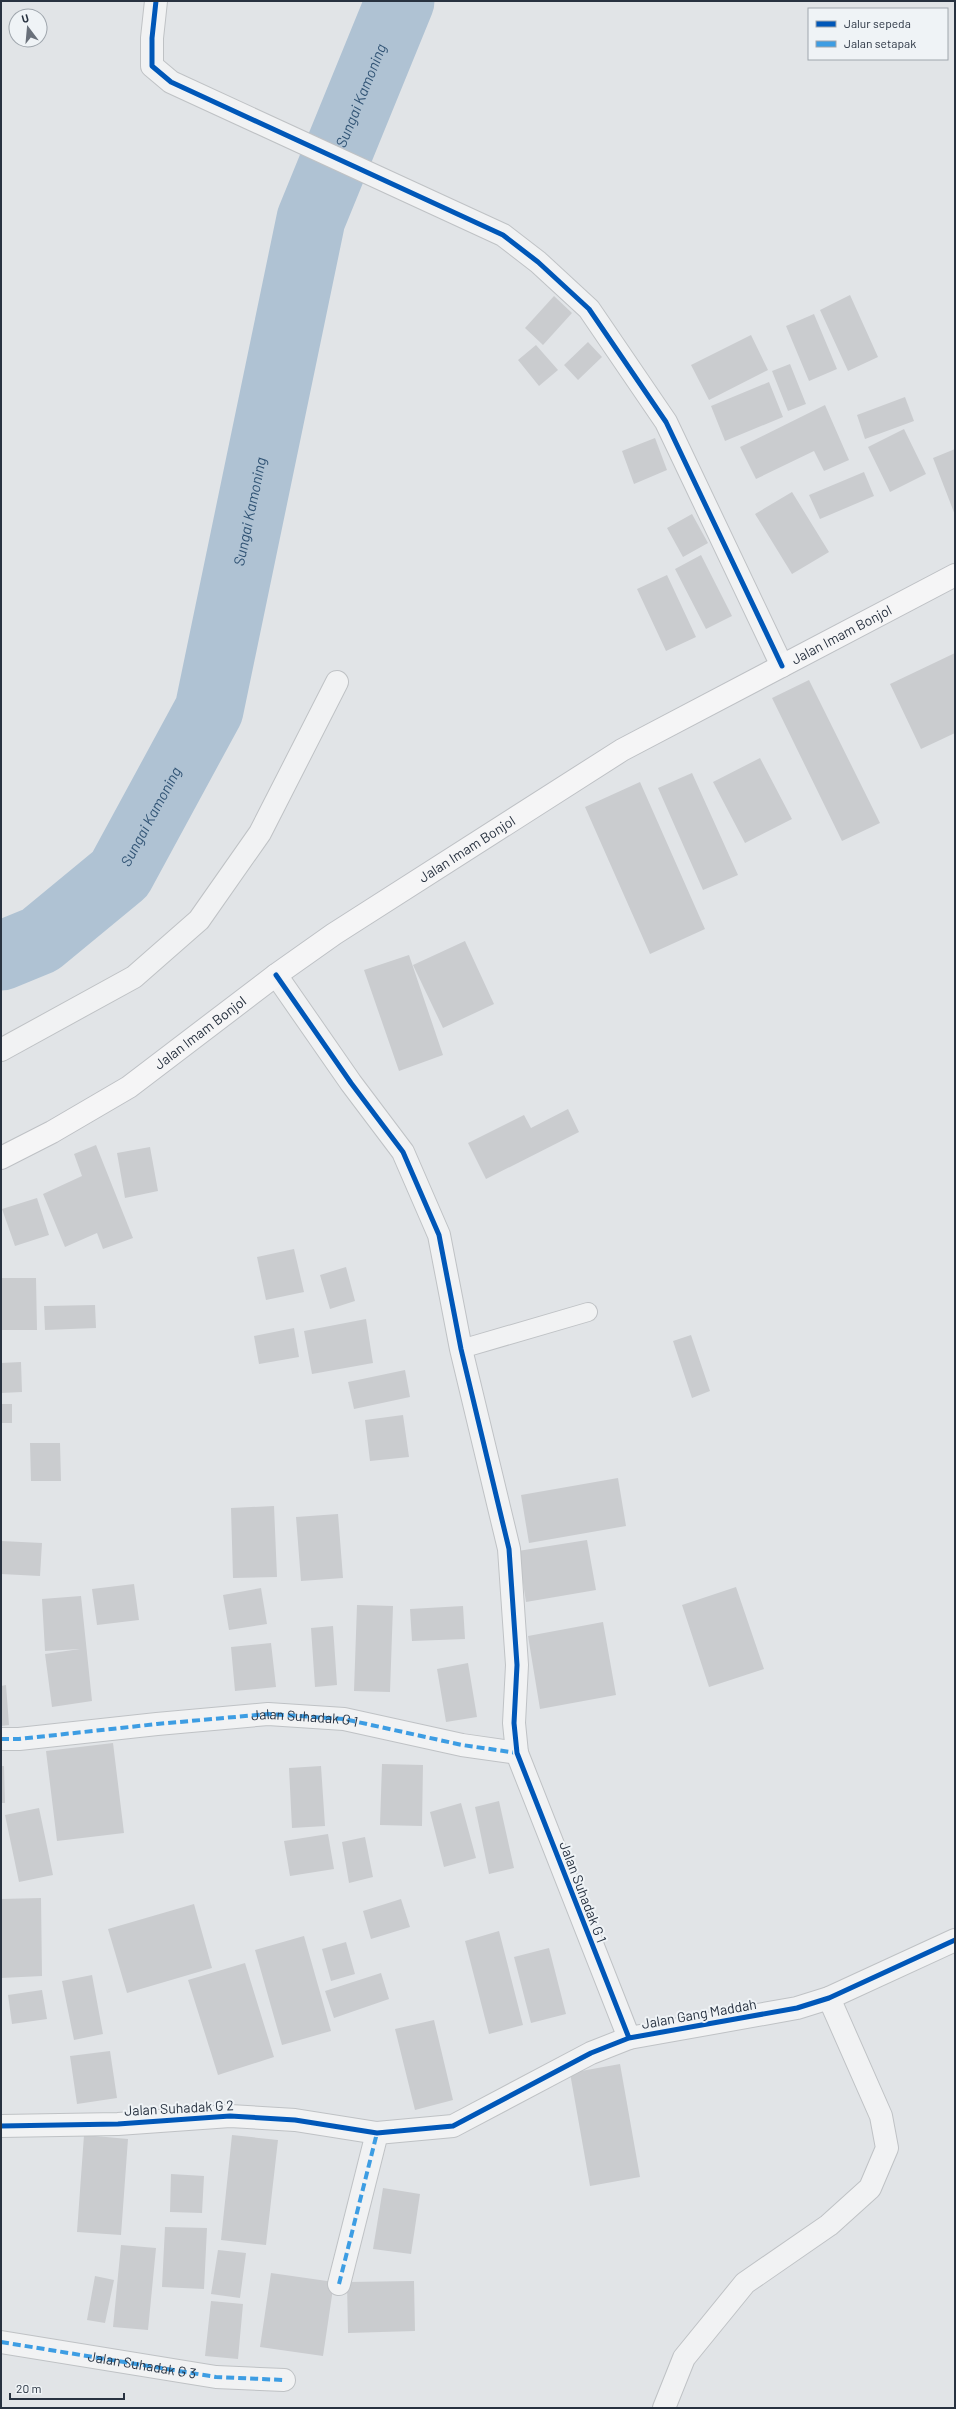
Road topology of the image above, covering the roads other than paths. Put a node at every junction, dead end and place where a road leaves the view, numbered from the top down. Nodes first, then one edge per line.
1 (156, 1) edge
2 (955, 575) edge
3 (782, 666) junction
4 (337, 682) dead end
5 (276, 975) junction
6 (1, 1050) edge
7 (1, 1158) edge
8 (588, 1312) dead end
9 (461, 1349) junction
10 (1, 1739) edge
11 (517, 1753) junction
12 (955, 1940) edge
13 (829, 1998) junction
14 (629, 2038) junction
15 (1, 2126) edge
16 (453, 2126) joint
17 (377, 2133) junction
18 (339, 2284) dead end
19 (1, 2342) edge
20 (284, 2380) dead end
21 (664, 2408) edge

1 - 3 street
2 - 3 main road, Jalan Imam Bonjol
3 - 5 main road, Jalan Imam Bonjol
4 - 6 street
5 - 7 main road, Jalan Imam Bonjol
5 - 9 street
8 - 9 lane
9 - 11 street
10 - 11 street, Jalan Suhadak G 1
11 - 14 street, Jalan Suhadak G 1
12 - 13 street, Jalan Gang Maddah
13 - 14 street, Jalan Gang Maddah
13 - 21 street
14 - 16 street, Jalan Gang Maddah
15 - 17 street, Jalan Suhadak G 2
16 - 17 street, Jalan Suhadak G 2
17 - 18 street
19 - 20 street, Jalan Suhadak G 3

